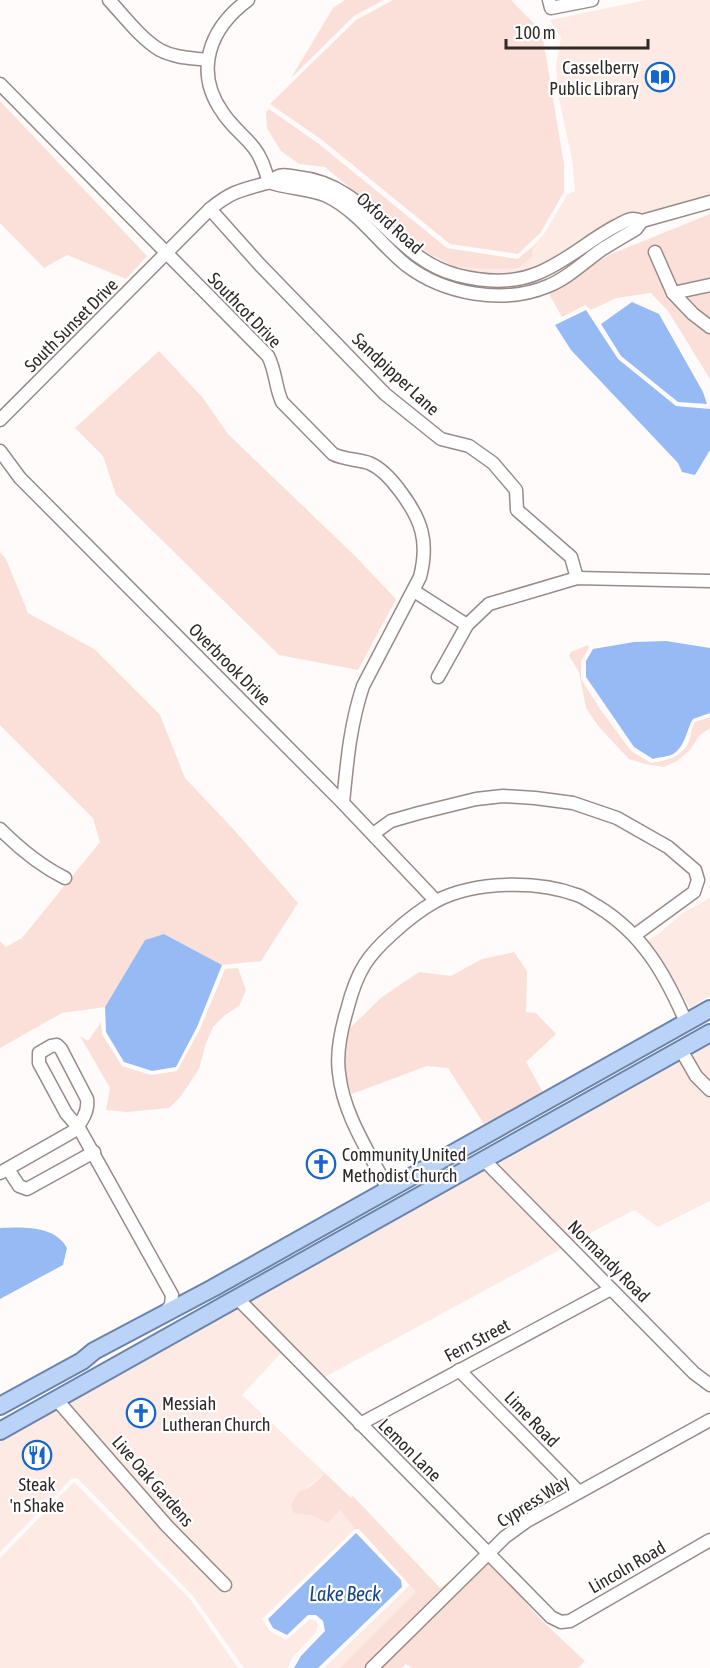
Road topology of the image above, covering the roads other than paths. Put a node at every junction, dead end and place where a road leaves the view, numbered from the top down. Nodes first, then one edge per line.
1 (109, 0) edge
2 (248, 0) edge
3 (549, 0) edge
4 (592, 0) edge
5 (207, 60) junction
6 (0, 84) edge
7 (269, 182) junction
8 (710, 202) edge
9 (210, 209) junction
10 (655, 252) dead end
11 (167, 254) junction
12 (710, 285) edge
13 (673, 293) junction
14 (710, 327) edge
15 (0, 420) edge
16 (0, 451) edge
17 (578, 578) junction
18 (710, 581) edge
19 (414, 591) junction
20 (467, 625) junction
21 (438, 677) dead end
22 (343, 802) junction
23 (0, 829) edge
24 (372, 834) junction
25 (64, 878) dead end
26 (436, 901) junction
27 (635, 935) junction
28 (709, 1009) edge
29 (686, 1022) junction
30 (710, 1033) edge
31 (681, 1050) junction
32 (710, 1090) edge
33 (514, 1120) junction
34 (78, 1126) junction
35 (94, 1152) junction
36 (484, 1160) junction
37 (4, 1171) edge
38 (388, 1189) junction
39 (368, 1225) junction
40 (313, 1231) junction
41 (213, 1288) junction
42 (611, 1289) junction
43 (237, 1298) junction
44 (162, 1316) junction
45 (143, 1352) junction
46 (82, 1361) junction
47 (459, 1370) junction
48 (710, 1385) edge
49 (56, 1399) junction
50 (0, 1406) edge
51 (710, 1420) edge
52 (360, 1424) junction
53 (0, 1431) edge
54 (579, 1492) junction
55 (710, 1540) edge
56 (488, 1554) junction
57 (225, 1585) dead end
58 (561, 1622) joint
59 (372, 1668) edge

1 - 5 street
2 - 5 street
3 - 4 street
5 - 7 street
6 - 11 street, Southcot Drive
7 - 8 street, Oxford Road
7 - 9 street, Oxford Road
9 - 11 street, Oxford Road
9 - 17 street, Sandpipper Lane
10 - 13 street
11 - 15 street, South Sunset Drive
11 - 19 street, Southcot Drive
12 - 13 street
13 - 14 street
16 - 22 street, Overbrook Drive
17 - 18 street
17 - 20 street
19 - 20 street
19 - 22 street, Southcot Drive
20 - 21 street
22 - 24 street, Overbrook Drive
23 - 25 street
24 - 26 street, Overbrook Drive
24 - 27 street
26 - 27 street
26 - 38 street
27 - 29 street
28 - 29 main road
28 - 31 main road
29 - 33 main road
30 - 31 main road
31 - 32 street
31 - 36 main road
33 - 36 main road
33 - 38 main road
34 - 34 street
34 - 35 street
34 - 37 street
35 - 37 street
35 - 44 street
36 - 39 main road
36 - 42 street, Normandy Road
38 - 39 main road
38 - 40 main road
39 - 43 main road
40 - 41 main road
40 - 43 main road
41 - 44 main road
41 - 45 main road
42 - 47 street, Fern Street
42 - 48 street, Normandy Road
43 - 45 main road
43 - 52 street, Lemon Lane
44 - 46 main road
45 - 49 main road
46 - 49 main road
46 - 50 main road
47 - 52 street, Fern Street
47 - 54 street, Lime Road
49 - 53 main road
49 - 57 street, Live Oak Gardens
51 - 54 street, Cypress Way
52 - 56 street, Lemon Lane
54 - 56 street, Cypress Way
55 - 58 street, Lincoln Road
56 - 58 street, Lemon Lane
56 - 59 street, Cypress Way

